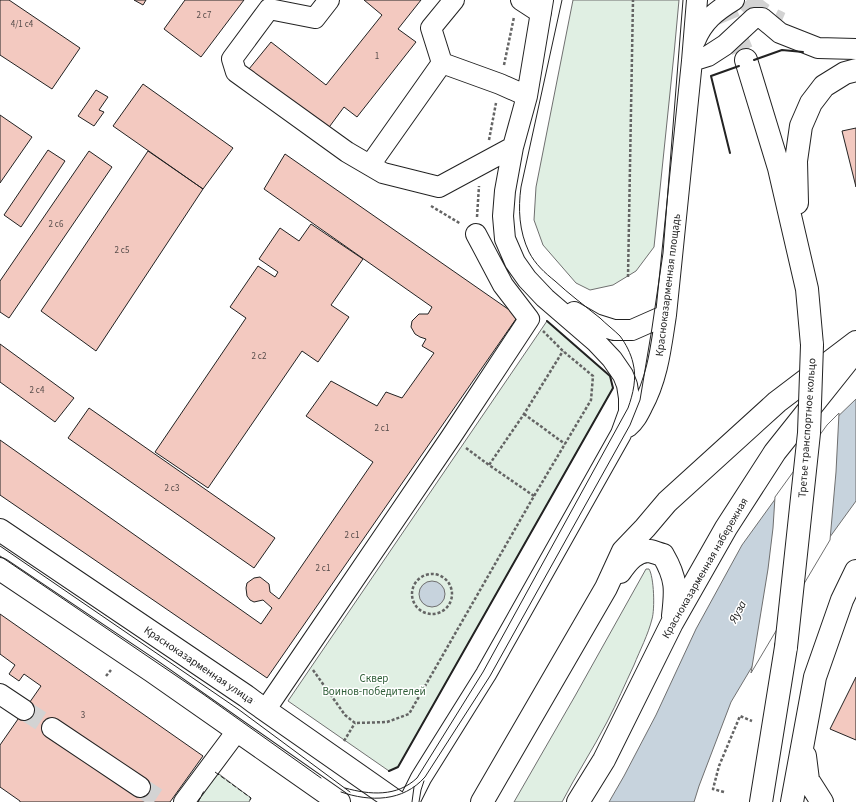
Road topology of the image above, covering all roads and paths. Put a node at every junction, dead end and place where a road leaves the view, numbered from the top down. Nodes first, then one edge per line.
1 (329, 0) edge
2 (454, 0) edge
3 (633, 0) edge
4 (697, 0) edge
5 (734, 0) edge
6 (542, 6) edge
7 (517, 8) edge
8 (856, 49) edge
9 (693, 53) junction
10 (746, 60) tunnel mouth
11 (442, 63) junction
12 (856, 70) edge
13 (500, 84) junction
14 (527, 96) junction
15 (513, 146) junction
16 (484, 162) junction
17 (370, 165) junction
18 (425, 202) dead end
19 (476, 234) junction
20 (628, 277) dead end
21 (807, 289) junction
22 (545, 298) junction
23 (666, 315) junction
24 (529, 319) junction
25 (856, 342) edge
26 (563, 350) junction
27 (856, 350) edge
28 (524, 414) junction
29 (621, 434) junction
30 (451, 438) junction
31 (565, 444) junction
32 (490, 465) junction
33 (534, 496) junction
34 (0, 530) edge
35 (0, 569) edge
36 (856, 571) edge
37 (415, 584) joint
38 (606, 588) junction
39 (672, 623) junction
40 (301, 656) junction
41 (111, 670) dead end
42 (106, 676) dead end
43 (0, 694) edge
44 (24, 710) tunnel mouth
45 (266, 710) junction
46 (752, 721) dead end
47 (355, 723) junction
48 (52, 728) tunnel mouth
49 (237, 731) junction
50 (345, 738) dead end
51 (803, 745) junction
52 (140, 787) tunnel mouth
53 (724, 792) dead end
54 (184, 802) edge
55 (339, 802) edge
56 (397, 802) edge
57 (409, 802) edge
58 (482, 802) edge
59 (578, 802) edge
60 (761, 802) edge
61 (792, 802) edge
62 (822, 802) edge

1 - 17 street
2 - 11 street
3 - 20 path
4 - 9 street, Красноказарменная площадь
5 - 9 street
6 - 7 street
6 - 14 street
7 - 13 path
8 - 9 street
9 - 23 street, Красноказарменная площадь
10 - 21 main road, Третье транспортное кольцо
11 - 13 street
11 - 17 street
12 - 21 main road
13 - 14 street
13 - 16 path
14 - 15 street
15 - 16 street
15 - 22 street
16 - 17 street
16 - 19 path
18 - 19 path
19 - 24 street
21 - 60 main road, Третье транспортное кольцо, bridge
22 - 23 street
22 - 29 street
23 - 29 street, Красноказарменная площадь
24 - 26 path
24 - 30 street
25 - 38 main road
26 - 28 path
26 - 31 path
27 - 39 main road, Красноказарменная набережная
28 - 31 path
28 - 32 path
29 - 57 street
30 - 32 path
30 - 40 street
31 - 33 path
32 - 33 path
33 - 47 path
34 - 45 main road, Красноказарменная улица
35 - 49 main road
36 - 51 main road
37 - 37 path
38 - 39 main road
38 - 58 main road
39 - 59 main road, Красноказарменная набережная
40 - 45 street
40 - 47 path
41 - 42 path
43 - 44 street
45 - 56 main road, Красноказарменная улица
46 - 53 path
47 - 50 path
48 - 52 street
49 - 54 street
49 - 55 main road
51 - 61 main road
51 - 62 main road

